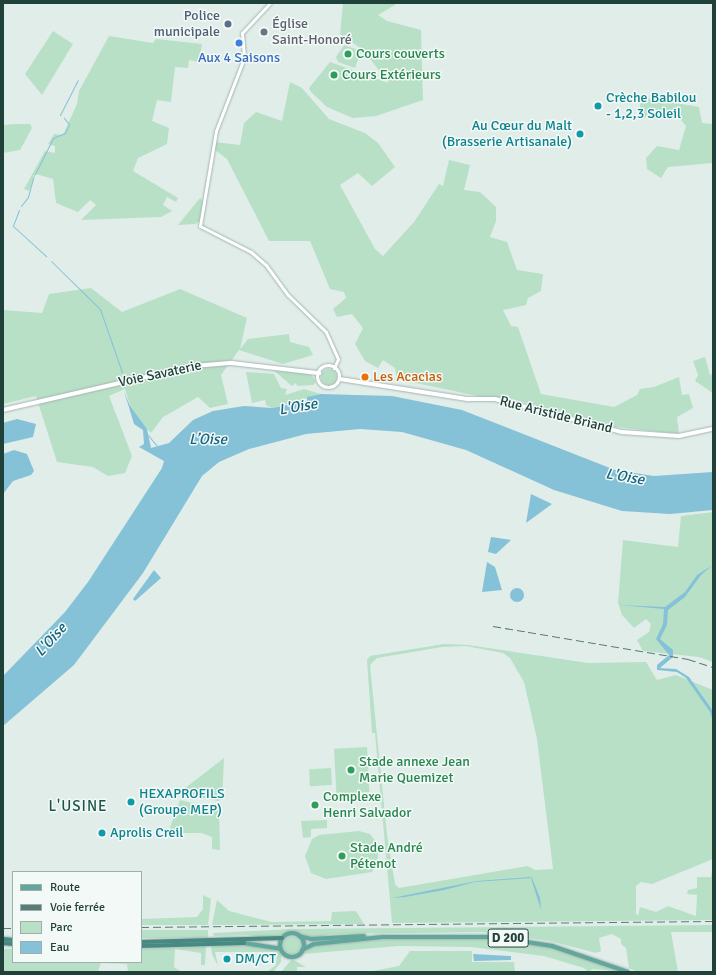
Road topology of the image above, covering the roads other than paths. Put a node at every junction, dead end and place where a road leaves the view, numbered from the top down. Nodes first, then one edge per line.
1 (270, 3) edge
2 (334, 368) junction
3 (320, 373) junction
4 (340, 379) junction
5 (3, 410) edge
6 (713, 429) edge
7 (299, 936) junction
8 (382, 937) junction
9 (282, 938) junction
10 (142, 942) edge
11 (244, 943) joint
12 (142, 946) edge
13 (281, 950) junction
14 (302, 950) junction
15 (628, 972) edge

1 - 2 street
2 - 3 main road
2 - 4 main road
3 - 4 main road
3 - 5 main road, Voie Savaterie
4 - 6 main road, Rue Aristide Briand
7 - 8 main road, D 200
7 - 9 main road
7 - 14 main road
8 - 14 main road, D 200
8 - 15 main road, D 200
9 - 10 highway
9 - 13 main road
11 - 12 highway
11 - 13 main road
13 - 14 main road

